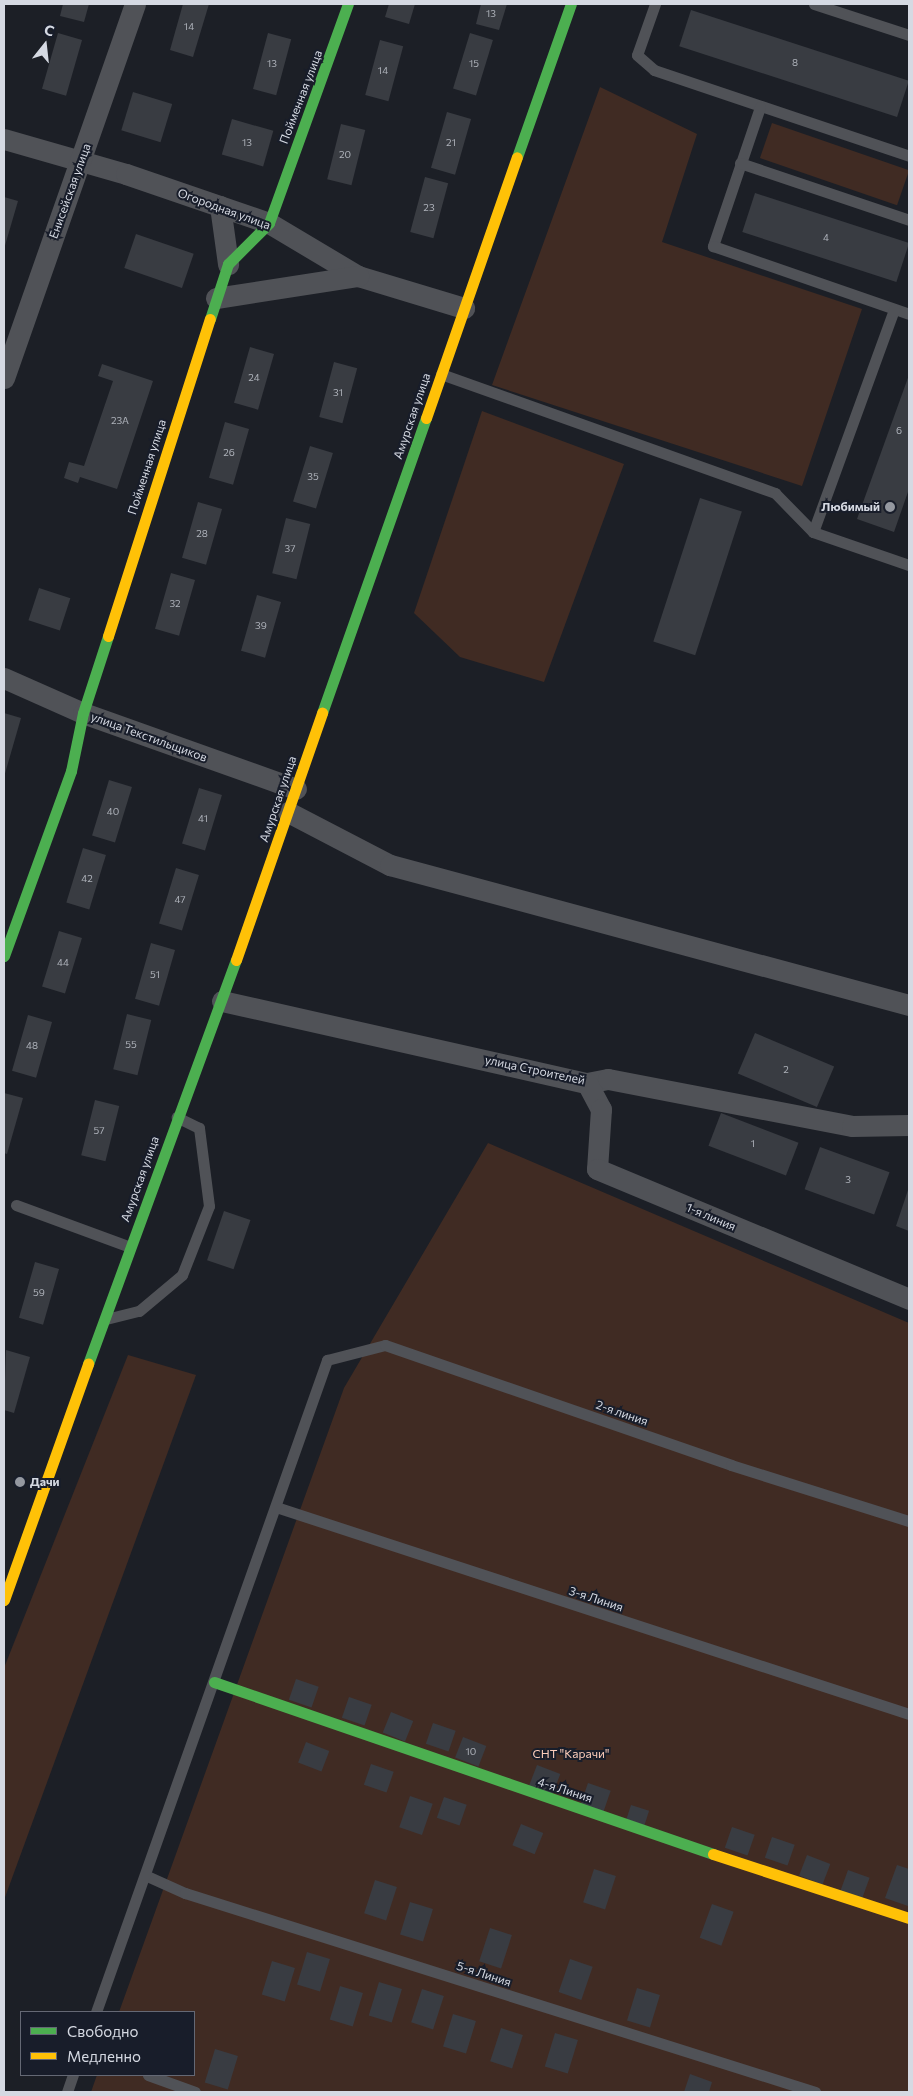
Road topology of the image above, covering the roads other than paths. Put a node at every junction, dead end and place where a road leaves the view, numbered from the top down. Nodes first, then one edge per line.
1 (135, 4) edge
2 (348, 4) edge
3 (571, 4) edge
4 (653, 4) edge
5 (814, 4) edge
6 (909, 35) edge
7 (760, 107) junction
8 (4, 139) edge
9 (909, 156) edge
10 (82, 160) junction
11 (740, 164) junction
12 (220, 206) junction
13 (909, 220) edge
14 (268, 223) junction
15 (228, 264) junction
16 (358, 276) junction
17 (216, 298) junction
18 (464, 308) junction
19 (894, 309) junction
20 (909, 314) edge
21 (442, 374) junction
22 (4, 378) edge
23 (813, 532) junction
24 (909, 565) edge
25 (4, 678) edge
26 (82, 713) junction
27 (296, 790) junction
28 (288, 812) junction
29 (4, 956) edge
30 (222, 1001) junction
31 (909, 1005) edge
32 (587, 1083) junction
33 (176, 1117) junction
34 (909, 1125) edge
35 (16, 1205) dead end
36 (130, 1247) junction
37 (909, 1299) edge
38 (106, 1319) junction
39 (276, 1508) junction
40 (909, 1521) edge
41 (4, 1600) edge
42 (214, 1682) junction
43 (909, 1714) edge
44 (147, 1876) junction
45 (909, 1918) edge
46 (96, 2011) edge
47 (73, 2076) edge
48 (151, 2076) edge
49 (66, 2092) edge
50 (195, 2092) edge
51 (815, 2092) edge

1 - 10 street, Енисейская улица
2 - 14 street, Пойменная улица
3 - 18 street, Амурская улица
4 - 7 lane
5 - 6 lane
7 - 9 lane
7 - 11 lane
8 - 10 street, Огородная улица
10 - 12 street, Огородная улица
10 - 22 street, Енисейская улица
11 - 13 lane
11 - 19 lane
12 - 14 street, Огородная улица
12 - 15 street
14 - 15 street, Пойменная улица
14 - 16 street, Огородная улица
15 - 17 street, Пойменная улица
16 - 17 street
16 - 18 street, Огородная улица
17 - 26 street, Пойменная улица
18 - 21 street, Амурская улица
19 - 20 lane
19 - 23 lane
21 - 23 lane
21 - 27 street, Амурская улица
23 - 24 lane
25 - 26 street, улица Текстильщиков
26 - 27 street, улица Текстильщиков
26 - 29 street, Пойменная улица
27 - 28 street, Амурская улица
28 - 30 street, Амурская улица
28 - 31 street
30 - 32 street, улица Строителей
30 - 33 street, Амурская улица
32 - 34 street, улица Строителей
32 - 37 street, 1-я линия
33 - 36 street, Амурская улица
33 - 38 lane
35 - 36 lane
36 - 38 street, Амурская улица
38 - 41 street, Амурская улица
39 - 40 lane, 2-я линия
39 - 42 lane
39 - 43 lane, 3-я Линия
42 - 44 lane
42 - 45 street, 4-я Линия
44 - 46 lane
44 - 51 lane, 5-я Линия
47 - 49 lane
48 - 50 lane

